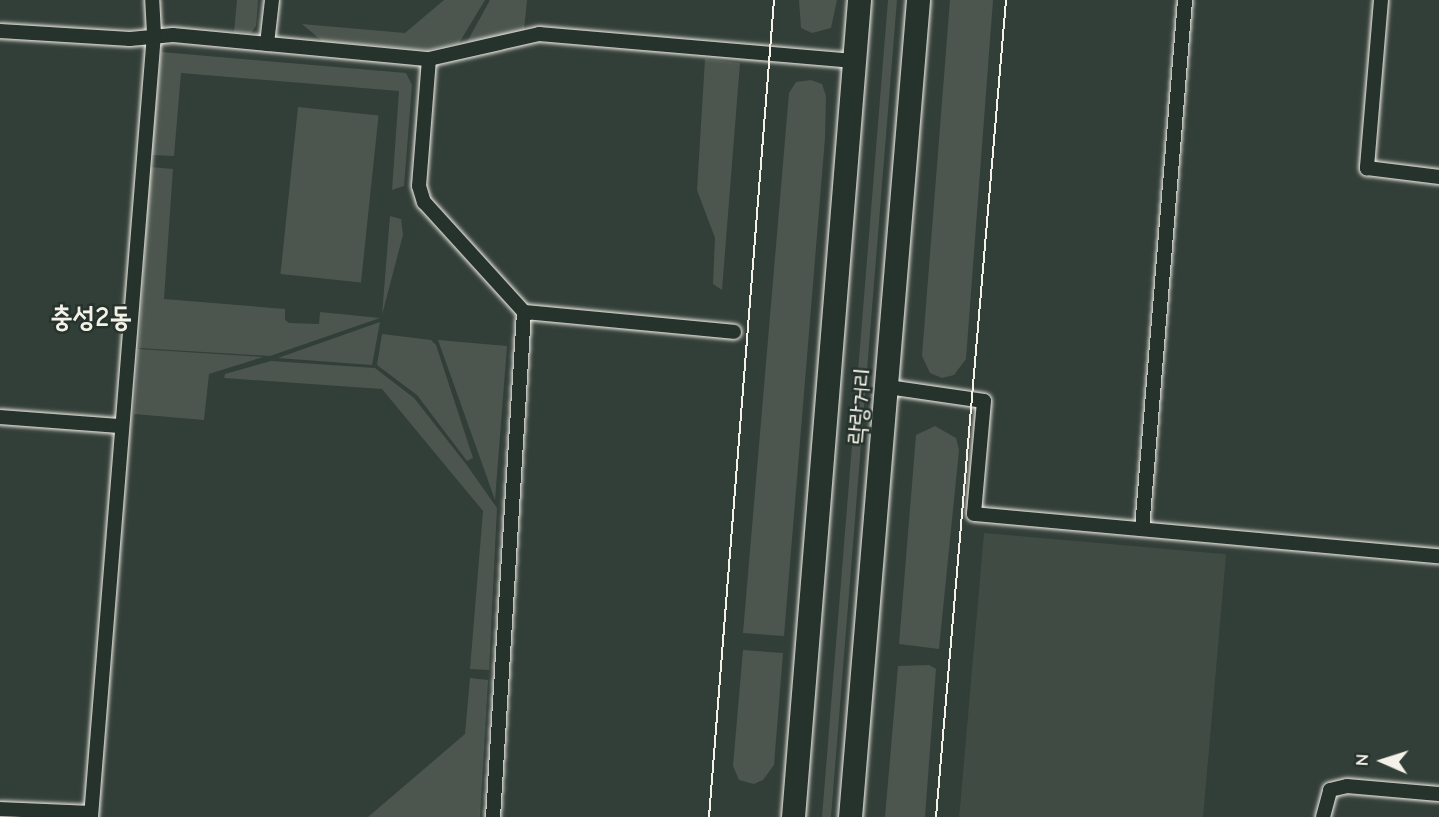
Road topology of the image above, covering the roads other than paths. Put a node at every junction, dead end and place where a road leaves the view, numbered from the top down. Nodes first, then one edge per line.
1 (152, 0) edge
2 (272, 0) edge
3 (859, 0) edge
4 (918, 0) edge
5 (1185, 0) edge
6 (1381, 0) edge
7 (0, 31) edge
8 (154, 34) junction
9 (267, 44) junction
10 (429, 59) junction
11 (854, 61) junction
12 (1439, 177) edge
13 (524, 312) junction
14 (734, 332) dead end
15 (888, 387) junction
16 (0, 416) edge
17 (119, 426) junction
18 (1142, 529) junction
19 (1439, 556) edge
20 (1439, 794) edge
21 (0, 809) edge
22 (91, 815) edge
23 (493, 817) edge
24 (793, 817) edge
25 (850, 817) edge
26 (1323, 817) edge

1 - 8 street
2 - 9 street
3 - 11 main road, 락랑거리
4 - 15 main road, 락랑거리
5 - 18 street
6 - 12 street
7 - 8 street
8 - 9 street
8 - 17 street
9 - 10 street
10 - 11 street
10 - 13 street
11 - 24 main road, 락랑거리
13 - 14 street
13 - 23 street
15 - 18 street
15 - 25 main road, 락랑거리
16 - 17 street
17 - 22 street
18 - 19 street
20 - 26 street
21 - 22 street

